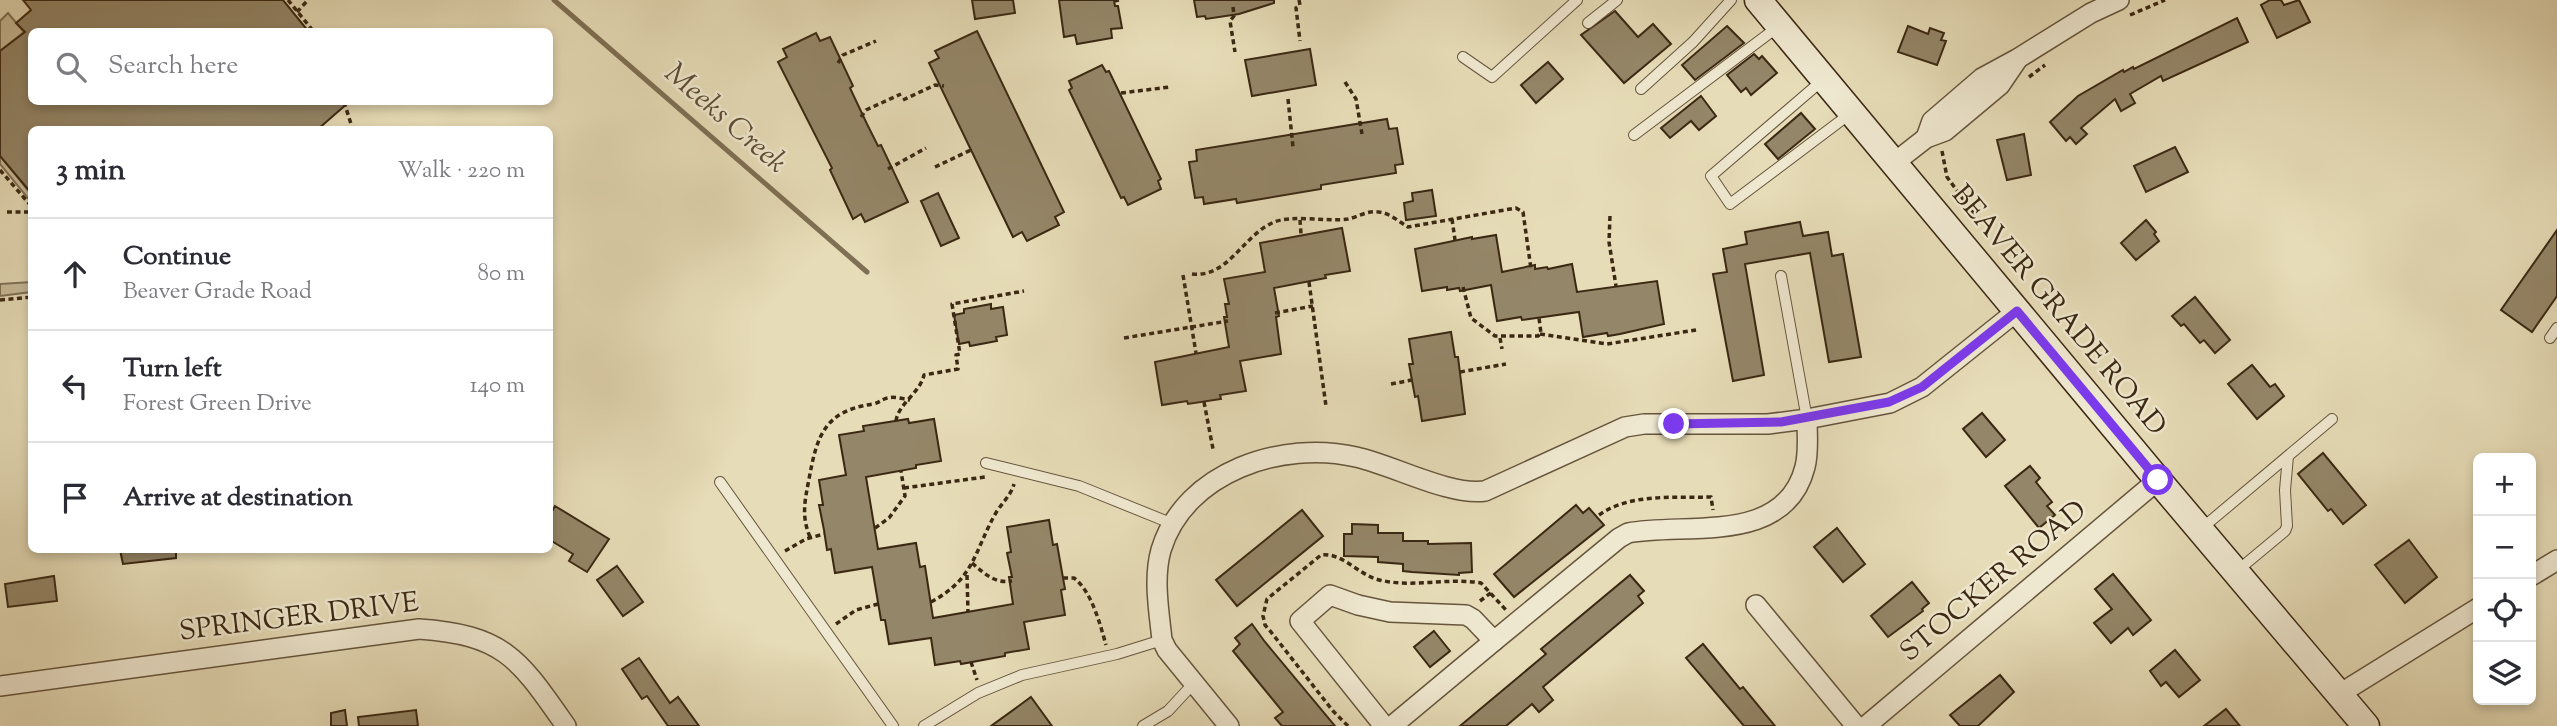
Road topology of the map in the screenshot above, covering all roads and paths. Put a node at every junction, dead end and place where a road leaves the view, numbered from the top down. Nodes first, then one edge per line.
1 (288, 0) edge
2 (309, 0) edge
3 (1299, 0) edge
4 (1577, 0) edge
5 (1617, 0) edge
6 (1731, 0) edge
7 (1758, 0) edge
8 (2117, 0) edge
9 (1233, 6) dead end
10 (297, 12) junction
11 (1588, 23) dead end
12 (1779, 26) junction
13 (311, 28) edge
14 (876, 41) dead end
15 (1300, 41) dead end
16 (1235, 52) dead end
17 (1463, 57) dead end
18 (838, 63) dead end
19 (1824, 79) junction
20 (1345, 82) dead end
21 (944, 86) dead end
22 (1170, 87) dead end
23 (1641, 89) dead end
24 (1121, 93) dead end
25 (901, 94) dead end
26 (1288, 99) dead end
27 (903, 100) dead end
28 (345, 105) edge
29 (1852, 112) junction
30 (862, 117) dead end
31 (352, 126) edge
32 (1362, 134) dead end
33 (1634, 135) dead end
34 (1293, 147) dead end
35 (926, 148) dead end
36 (973, 149) dead end
37 (1942, 150) dead end
38 (1894, 163) junction
39 (935, 167) dead end
40 (888, 169) dead end
41 (0, 170) edge
42 (28, 204) edge
43 (28, 209) edge
44 (7, 212) dead end
45 (1610, 216) dead end
46 (1977, 218) dead end
47 (1452, 219) junction
48 (1300, 220) junction
49 (1301, 234) dead end
50 (1455, 240) dead end
51 (1531, 270) dead end
52 (1192, 274) dead end
53 (1183, 275) dead end
54 (1781, 276) dead end
55 (1309, 282) dead end
56 (1616, 286) dead end
57 (1463, 287) dead end
58 (1024, 291) dead end
59 (28, 297) edge
60 (0, 300) edge
61 (1313, 306) junction
62 (2017, 311) junction
63 (1276, 313) dead end
64 (1539, 318) dead end
65 (1228, 321) dead end
66 (1192, 327) junction
67 (2557, 328) edge
68 (1696, 330) dead end
69 (1540, 334) junction
70 (1625, 334) dead end
71 (1124, 338) dead end
72 (1500, 338) junction
73 (2550, 338) dead end
74 (1626, 341) junction
75 (1502, 349) dead end
76 (1196, 354) dead end
77 (1506, 364) dead end
78 (1460, 372) dead end
79 (1412, 380) dead end
80 (1391, 384) dead end
81 (909, 400) junction
82 (1204, 402) dead end
83 (1326, 406) dead end
84 (1807, 419) junction
85 (2332, 419) dead end
86 (896, 421) dead end
87 (1213, 449) dead end
88 (2288, 456) junction
89 (986, 463) dead end
90 (1019, 470) junction
91 (901, 471) dead end
92 (989, 477) dead end
93 (2158, 480) junction
94 (720, 482) dead end
95 (904, 488) junction
96 (1722, 510) dead end
97 (1599, 515) dead end
98 (1173, 524) junction
99 (875, 528) dead end
100 (2200, 529) junction
101 (824, 534) dead end
102 (810, 537) junction
103 (774, 559) junction
104 (2557, 560) edge
105 (972, 563) junction
106 (2236, 572) junction
107 (967, 573) junction
108 (2536, 573) edge
109 (1063, 579) dead end
110 (1012, 581) dead end
111 (1492, 592) dead end
112 (931, 602) dead end
113 (1477, 603) dead end
114 (878, 604) dead end
115 (1756, 605) dead end
116 (2473, 611) edge
117 (968, 612) dead end
118 (826, 631) junction
119 (1162, 640) junction
120 (1494, 641) junction
121 (1109, 655) junction
122 (971, 662) dead end
123 (1193, 684) junction
124 (0, 686) edge
125 (982, 691) junction
126 (2341, 693) junction
127 (566, 726) edge
128 (893, 726) edge
129 (924, 726) edge
130 (1143, 726) edge
131 (1230, 726) edge
132 (1384, 726) edge
133 (1392, 726) edge
134 (1856, 726) edge
135 (1866, 726) edge
136 (2367, 726) edge

1 - 10 path
2 - 10 path
3 - 15 path
4 - 17 lane
5 - 11 lane
6 - 23 lane
7 - 12 main road, BEAVER GRADE ROAD
8 - 38 street
9 - 16 path
10 - 13 path
12 - 19 main road, BEAVER GRADE ROAD
12 - 33 lane
14 - 18 path
19 - 29 main road, BEAVER GRADE ROAD
19 - 29 lane
20 - 32 path
21 - 27 path
22 - 24 path
25 - 30 path
26 - 34 path
28 - 31 path
29 - 38 main road, BEAVER GRADE ROAD
35 - 40 path
36 - 39 path
37 - 46 path
38 - 62 main road, BEAVER GRADE ROAD
41 - 42 path
43 - 44 path
45 - 56 path
47 - 48 path
47 - 50 path
47 - 51 path
48 - 49 path
48 - 52 path
53 - 66 path
54 - 84 lane
55 - 61 path
57 - 72 path
58 - 81 path
59 - 60 path
61 - 63 path
61 - 83 path
62 - 84 street
62 - 93 main road, BEAVER GRADE ROAD
64 - 69 path
65 - 66 path
66 - 71 path
66 - 76 path
67 - 73 lane
68 - 74 path
69 - 72 path
69 - 74 path
70 - 74 path
72 - 75 path
77 - 78 path
79 - 80 path
81 - 86 path
81 - 102 path
82 - 87 path
84 - 98 street
84 - 120 street
85 - 88 lane
88 - 100 lane
88 - 106 lane
89 - 90 lane
90 - 98 lane
90 - 105 path
91 - 95 path
92 - 95 path
93 - 100 main road, BEAVER GRADE ROAD
93 - 135 street, STOCKER ROAD
94 - 103 lane
95 - 99 path
96 - 97 path
98 - 119 street
100 - 106 main road, BEAVER GRADE ROAD
101 - 102 path
102 - 103 path
103 - 118 lane
104 - 108 street
105 - 107 path
105 - 110 path
106 - 126 main road, BEAVER GRADE ROAD
107 - 112 path
107 - 117 path
109 - 121 path
111 - 113 path
114 - 118 path
115 - 134 street
116 - 126 street
118 - 128 lane
119 - 121 lane
119 - 123 street
120 - 132 street
120 - 133 street
121 - 125 lane
122 - 125 path
123 - 130 lane
123 - 131 street
124 - 127 street, SPRINGER DRIVE
125 - 129 lane
126 - 136 main road, BEAVER GRADE ROAD

